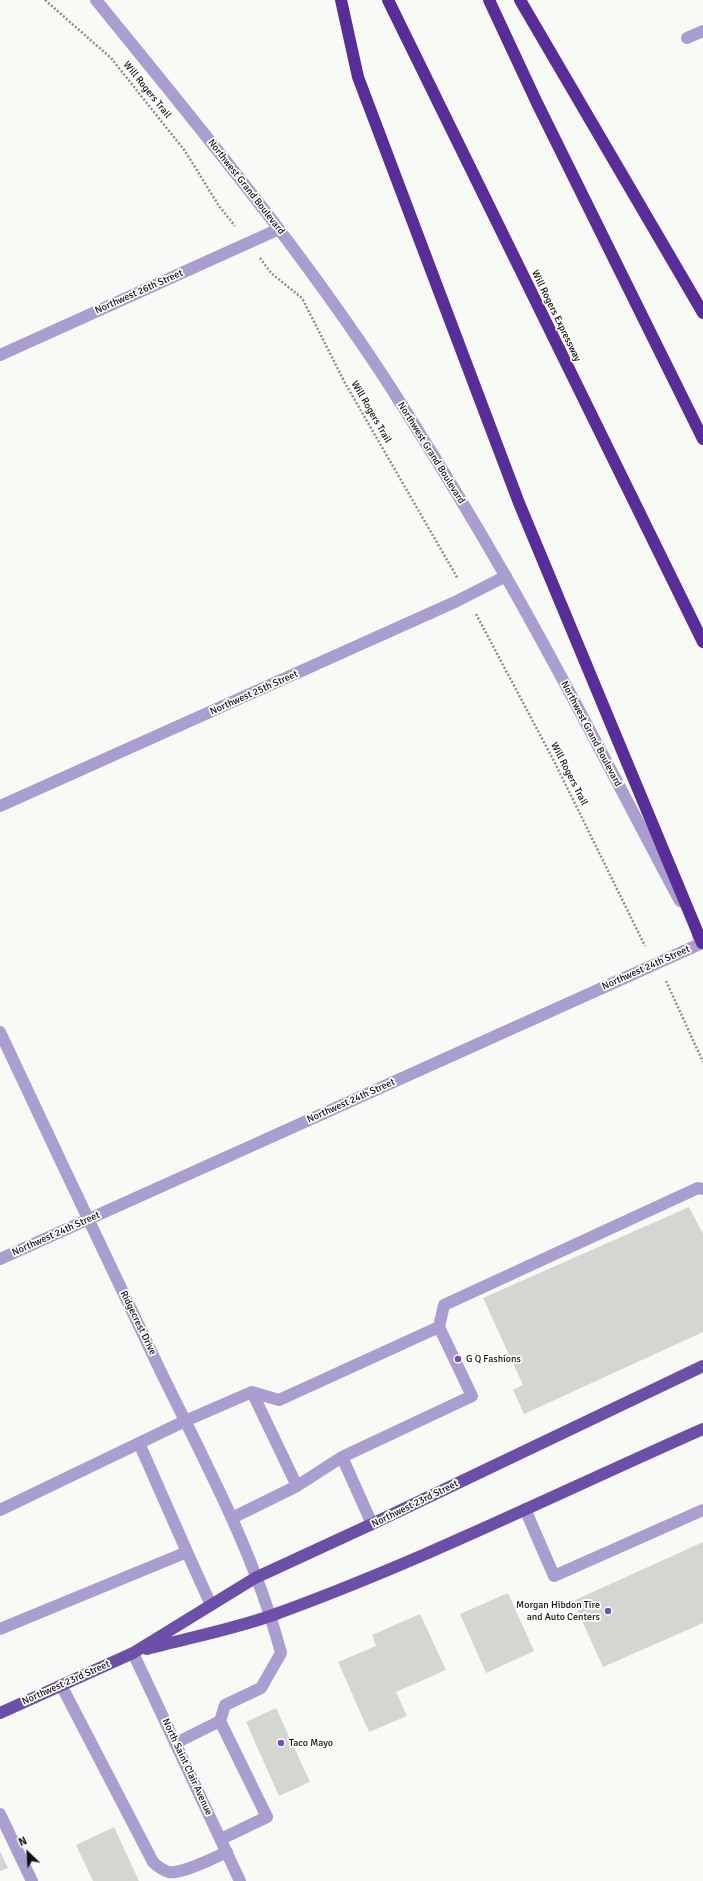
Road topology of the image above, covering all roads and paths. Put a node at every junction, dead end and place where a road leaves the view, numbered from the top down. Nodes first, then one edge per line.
1 (45, 0) edge
2 (96, 0) edge
3 (341, 0) edge
4 (388, 0) edge
5 (488, 0) edge
6 (520, 0) edge
7 (703, 31) edge
8 (687, 38) dead end
9 (219, 206) dead end
10 (279, 229) junction
11 (271, 273) dead end
12 (703, 313) edge
13 (0, 355) edge
14 (703, 439) edge
15 (451, 566) dead end
16 (506, 576) junction
17 (483, 627) dead end
18 (703, 642) edge
19 (0, 806) edge
20 (637, 930) dead end
21 (702, 944) edge
22 (676, 1004) dead end
23 (0, 1032) edge
24 (703, 1062) edge
25 (703, 1189) edge
26 (88, 1220) junction
27 (0, 1259) edge
28 (439, 1327) junction
29 (703, 1366) edge
30 (252, 1392) junction
31 (185, 1421) junction
32 (702, 1432) edge
33 (139, 1443) junction
34 (342, 1457) junction
35 (297, 1486) junction
36 (0, 1510) edge
37 (525, 1510) junction
38 (703, 1510) edge
39 (232, 1518) junction
40 (372, 1524) junction
41 (187, 1552) junction
42 (255, 1578) junction
43 (211, 1605) junction
44 (271, 1615) junction
45 (0, 1629) edge
46 (133, 1653) junction
47 (61, 1685) junction
48 (0, 1713) edge
49 (220, 1721) junction
50 (176, 1743) junction
51 (0, 1814) edge
52 (221, 1839) junction
53 (227, 1852) junction
54 (32, 1881) edge
55 (240, 1881) edge

1 - 9 path, Will Rogers Trail
2 - 10 street, Northwest Grand Boulevard
3 - 21 highway
4 - 18 highway, Will Rogers Expressway
5 - 14 highway
6 - 12 highway
7 - 8 street
10 - 13 street, Northwest 26th Street
10 - 16 street, Northwest Grand Boulevard
11 - 15 path, Will Rogers Trail
16 - 19 street, Northwest 25th Street
16 - 21 street, Northwest Grand Boulevard
17 - 20 path, Will Rogers Trail
21 - 26 street, Northwest 24th Street
22 - 24 path
23 - 26 street, Ridgecrest Drive
25 - 28 street
26 - 27 street, Northwest 24th Street
26 - 31 street, Ridgecrest Drive
28 - 30 street
28 - 34 street
29 - 40 main road, Northwest 23rd Street
30 - 31 street
30 - 35 street
31 - 33 street
31 - 39 street, Ridgecrest Drive
32 - 37 main road, Northwest 23rd Street
33 - 36 street
33 - 41 street
34 - 35 street
34 - 40 street
35 - 39 street
37 - 38 street
37 - 44 main road, Northwest 23rd Street
39 - 42 street, Ridgecrest Drive
40 - 42 main road, Northwest 23rd Street
41 - 43 street
41 - 45 street
42 - 43 main road, Northwest 23rd Street
42 - 44 street, Ridgecrest Drive
43 - 46 main road, Northwest 23rd Street
44 - 46 main road, Northwest 23rd Street
44 - 49 street, Ridgecrest Drive
46 - 47 main road, Northwest 23rd Street
46 - 50 street, North Saint Clair Avenue
47 - 48 main road, Northwest 23rd Street
47 - 53 street
49 - 50 street
49 - 52 street
50 - 52 street, North Saint Clair Avenue
51 - 54 street
52 - 53 street, North Saint Clair Avenue
53 - 55 street, North Saint Clair Avenue

